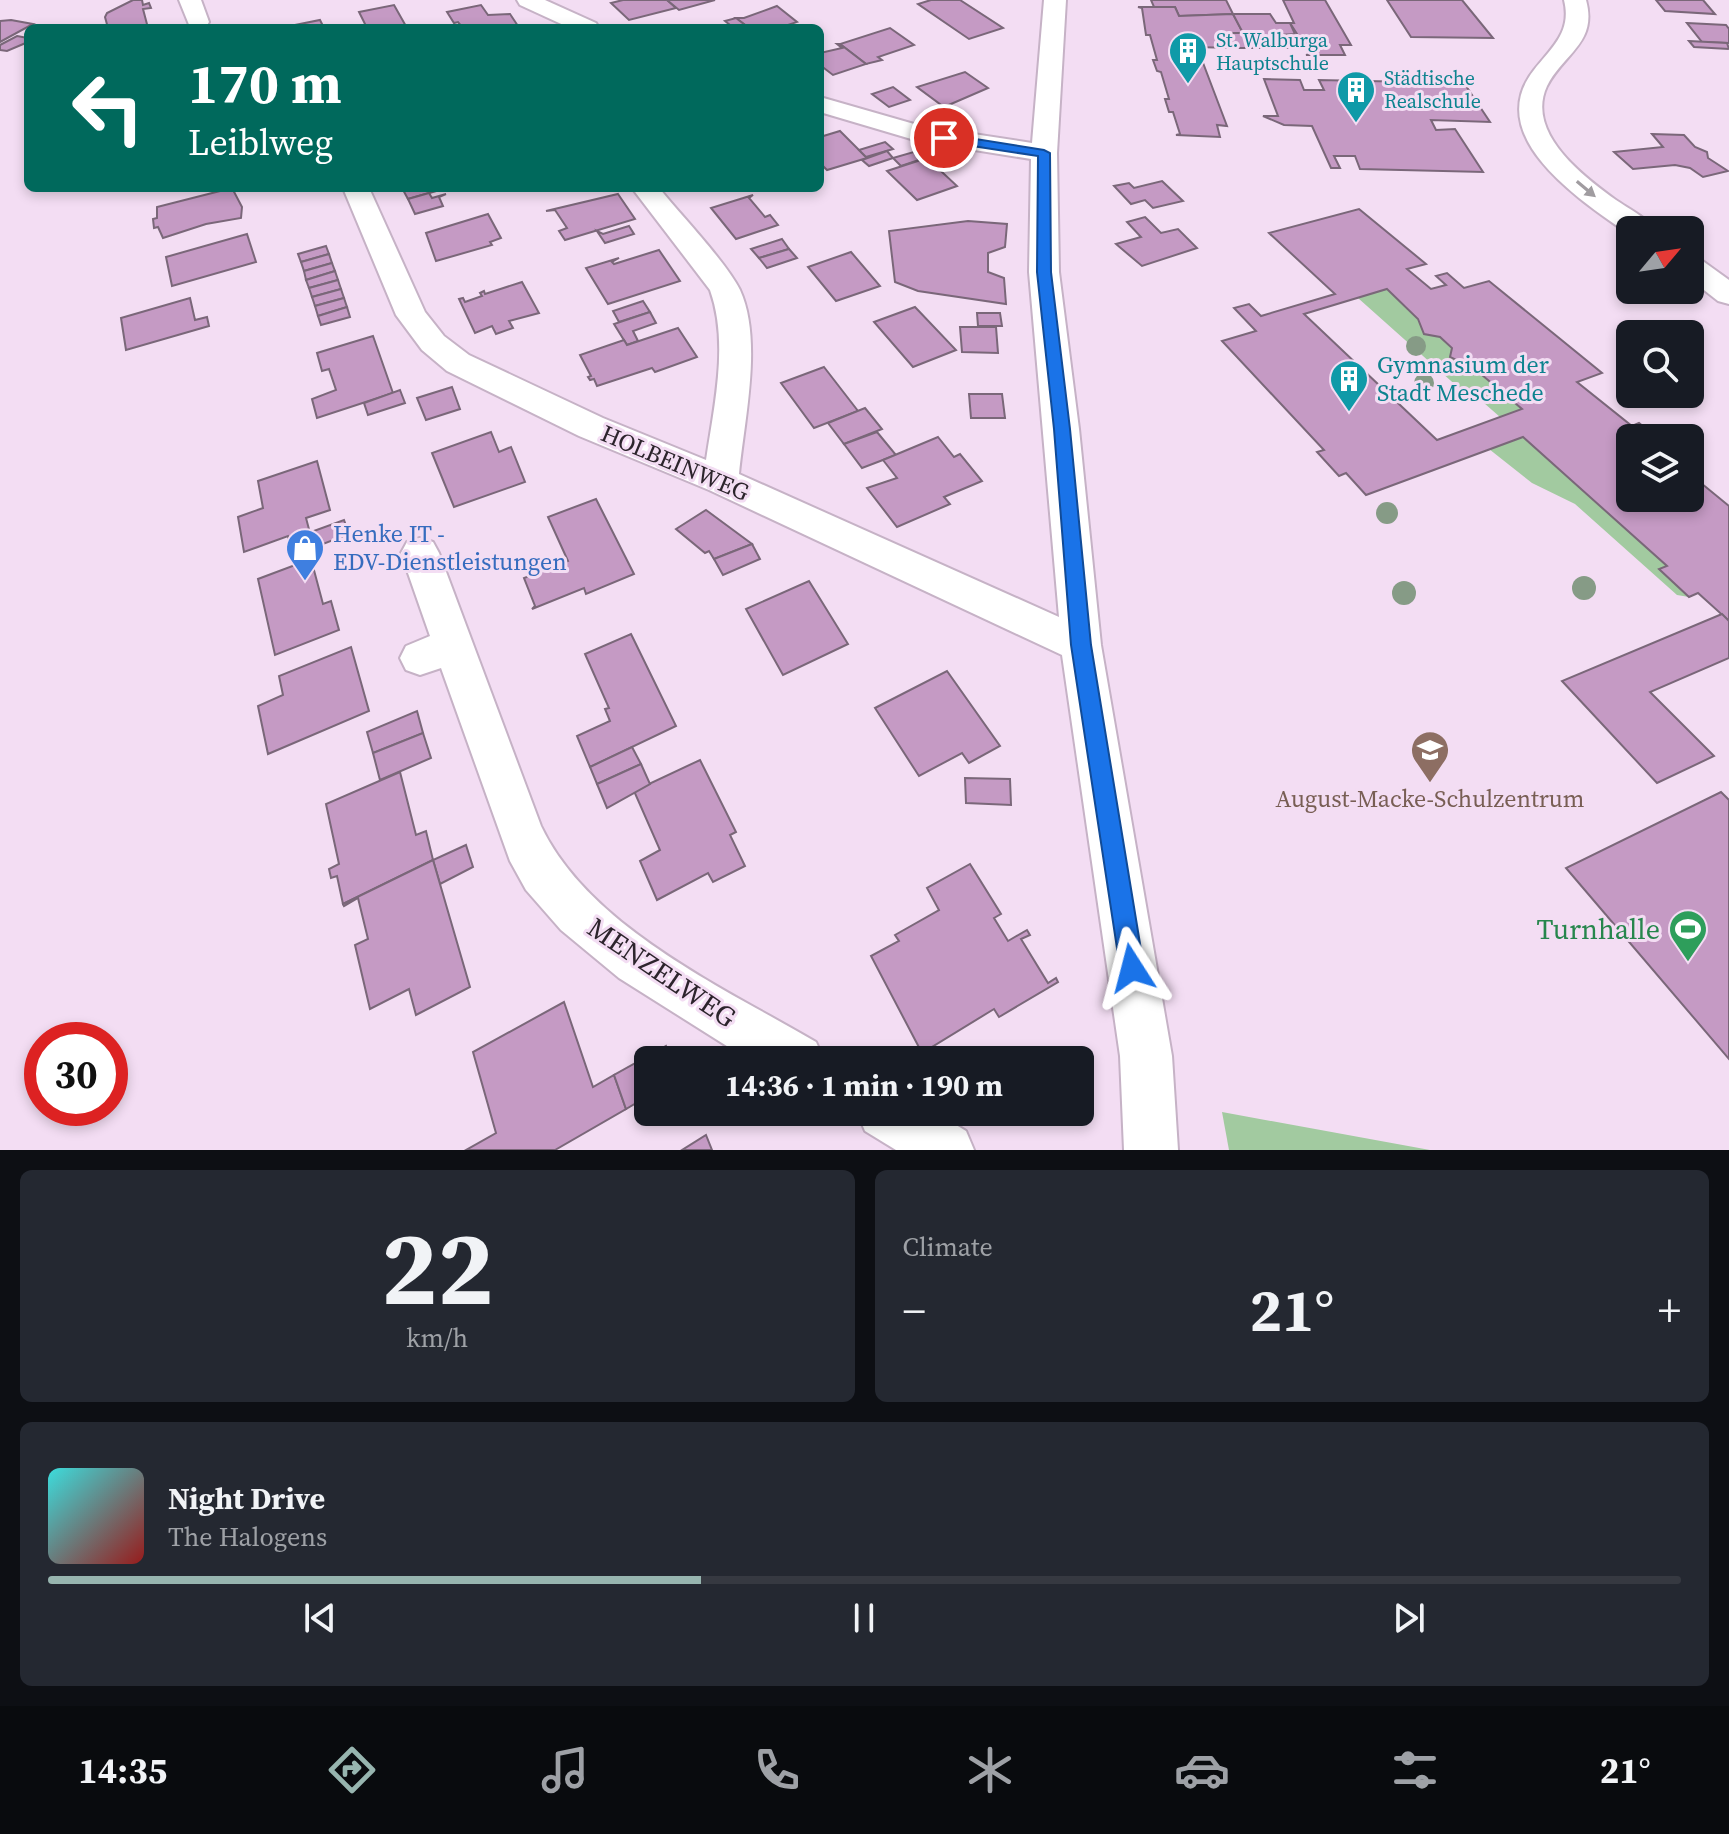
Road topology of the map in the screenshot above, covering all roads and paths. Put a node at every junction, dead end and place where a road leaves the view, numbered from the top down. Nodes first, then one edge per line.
1 (190, 0) edge
2 (528, 0) edge
3 (1055, 0) edge
4 (1575, 0) edge
5 (198, 22) dead end
6 (579, 24) edge
7 (824, 105) edge
8 (1044, 153) junction
9 (358, 192) edge
10 (648, 192) edge
11 (1622, 216) edge
12 (1704, 275) edge
13 (1729, 294) edge
14 (721, 481) junction
15 (420, 553) dead end
16 (1081, 645) junction
17 (775, 1046) edge
18 (907, 1126) edge
19 (947, 1150) edge
20 (1151, 1150) edge

1 - 5 street
2 - 6 street
3 - 8 street
4 -> 11 street
7 - 8 street
8 - 16 street
9 - 14 street, HOLBEINWEG
10 - 14 street
12 - 13 street
14 - 16 street, HOLBEINWEG
15 - 17 street, MENZELWEG
16 - 20 street
18 - 19 street

